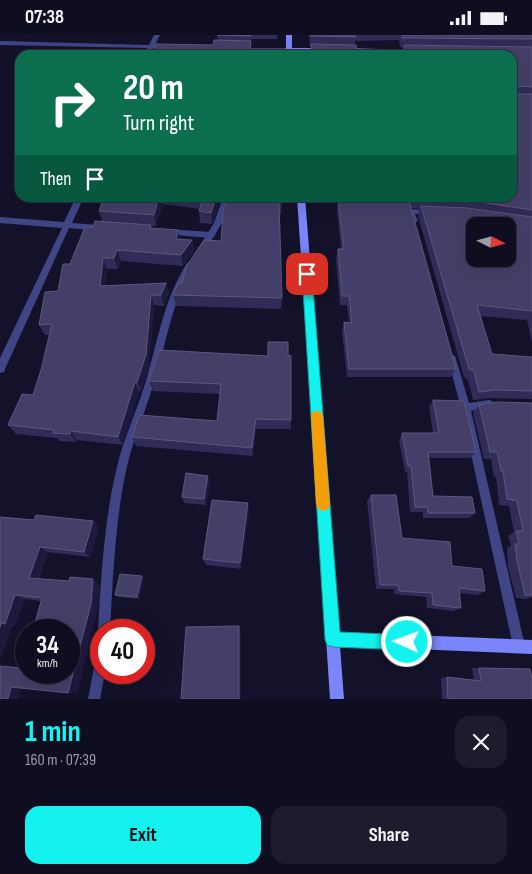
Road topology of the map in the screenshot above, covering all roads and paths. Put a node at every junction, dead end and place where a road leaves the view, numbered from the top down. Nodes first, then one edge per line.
1 (157, 35) edge
2 (289, 35) edge
3 (0, 43) edge
4 (151, 47) junction
5 (171, 47) edge
6 (230, 48) edge
7 (150, 50) edge
8 (260, 50) edge
9 (289, 50) edge
10 (78, 202) edge
11 (225, 202) edge
12 (301, 202) edge
13 (437, 213) edge
14 (0, 220) edge
15 (67, 226) junction
16 (106, 228) edge
17 (416, 229) edge
18 (154, 231) edge
19 (212, 235) junction
20 (450, 351) edge
21 (0, 369) edge
22 (498, 404) edge
23 (466, 408) junction
24 (105, 619) edge
25 (333, 639) junction
26 (526, 647) edge
27 (97, 684) edge
28 (94, 699) edge
29 (337, 699) edge

1 - 4 street
2 - 9 main road
3 - 4 street
4 - 5 street
4 - 7 street
6 - 8 street
10 - 15 street
11 - 19 lane
12 - 25 main road
13 - 17 lane
14 - 15 street
15 - 16 street
15 - 21 street
18 - 19 street
19 - 24 lane
20 - 23 lane
22 - 23 lane
23 - 26 lane
25 - 26 main road
25 - 29 main road
27 - 28 lane

